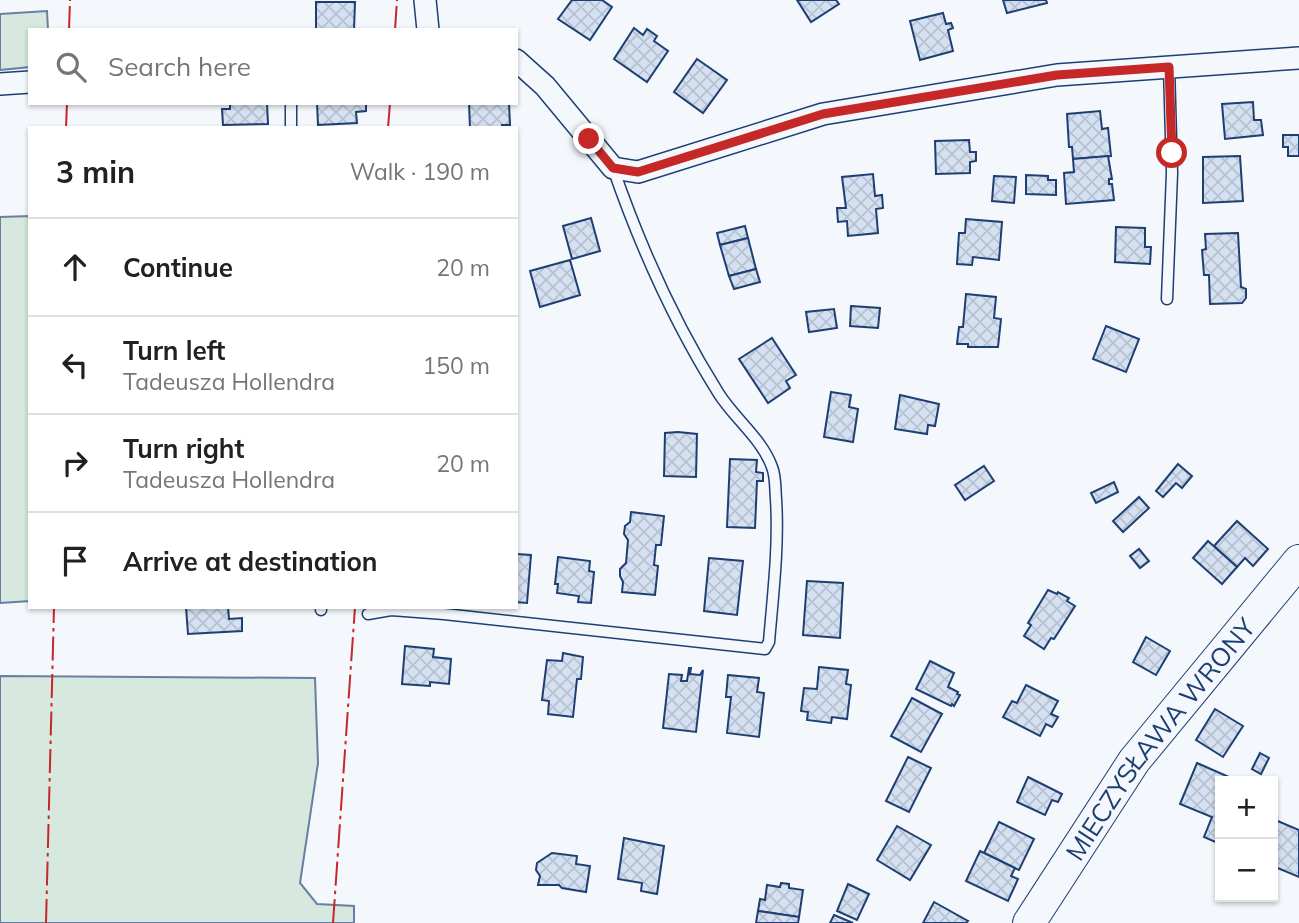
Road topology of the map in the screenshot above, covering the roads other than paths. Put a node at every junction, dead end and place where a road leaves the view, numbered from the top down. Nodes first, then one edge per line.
1 (425, 0) edge
2 (428, 28) edge
3 (1299, 58) edge
4 (518, 62) edge
5 (1169, 67) junction
6 (28, 82) edge
7 (0, 84) edge
8 (291, 105) edge
9 (291, 126) edge
10 (613, 168) junction
11 (1167, 299) dead end
12 (1299, 561) edge
13 (368, 614) dead end
14 (1030, 923) edge

1 - 2 street
3 - 5 street
4 - 10 street
5 - 10 street
5 - 11 lane
6 - 7 street
8 - 9 lane
10 - 13 lane
12 - 14 street, MIECZYSŁAWA WRONY

